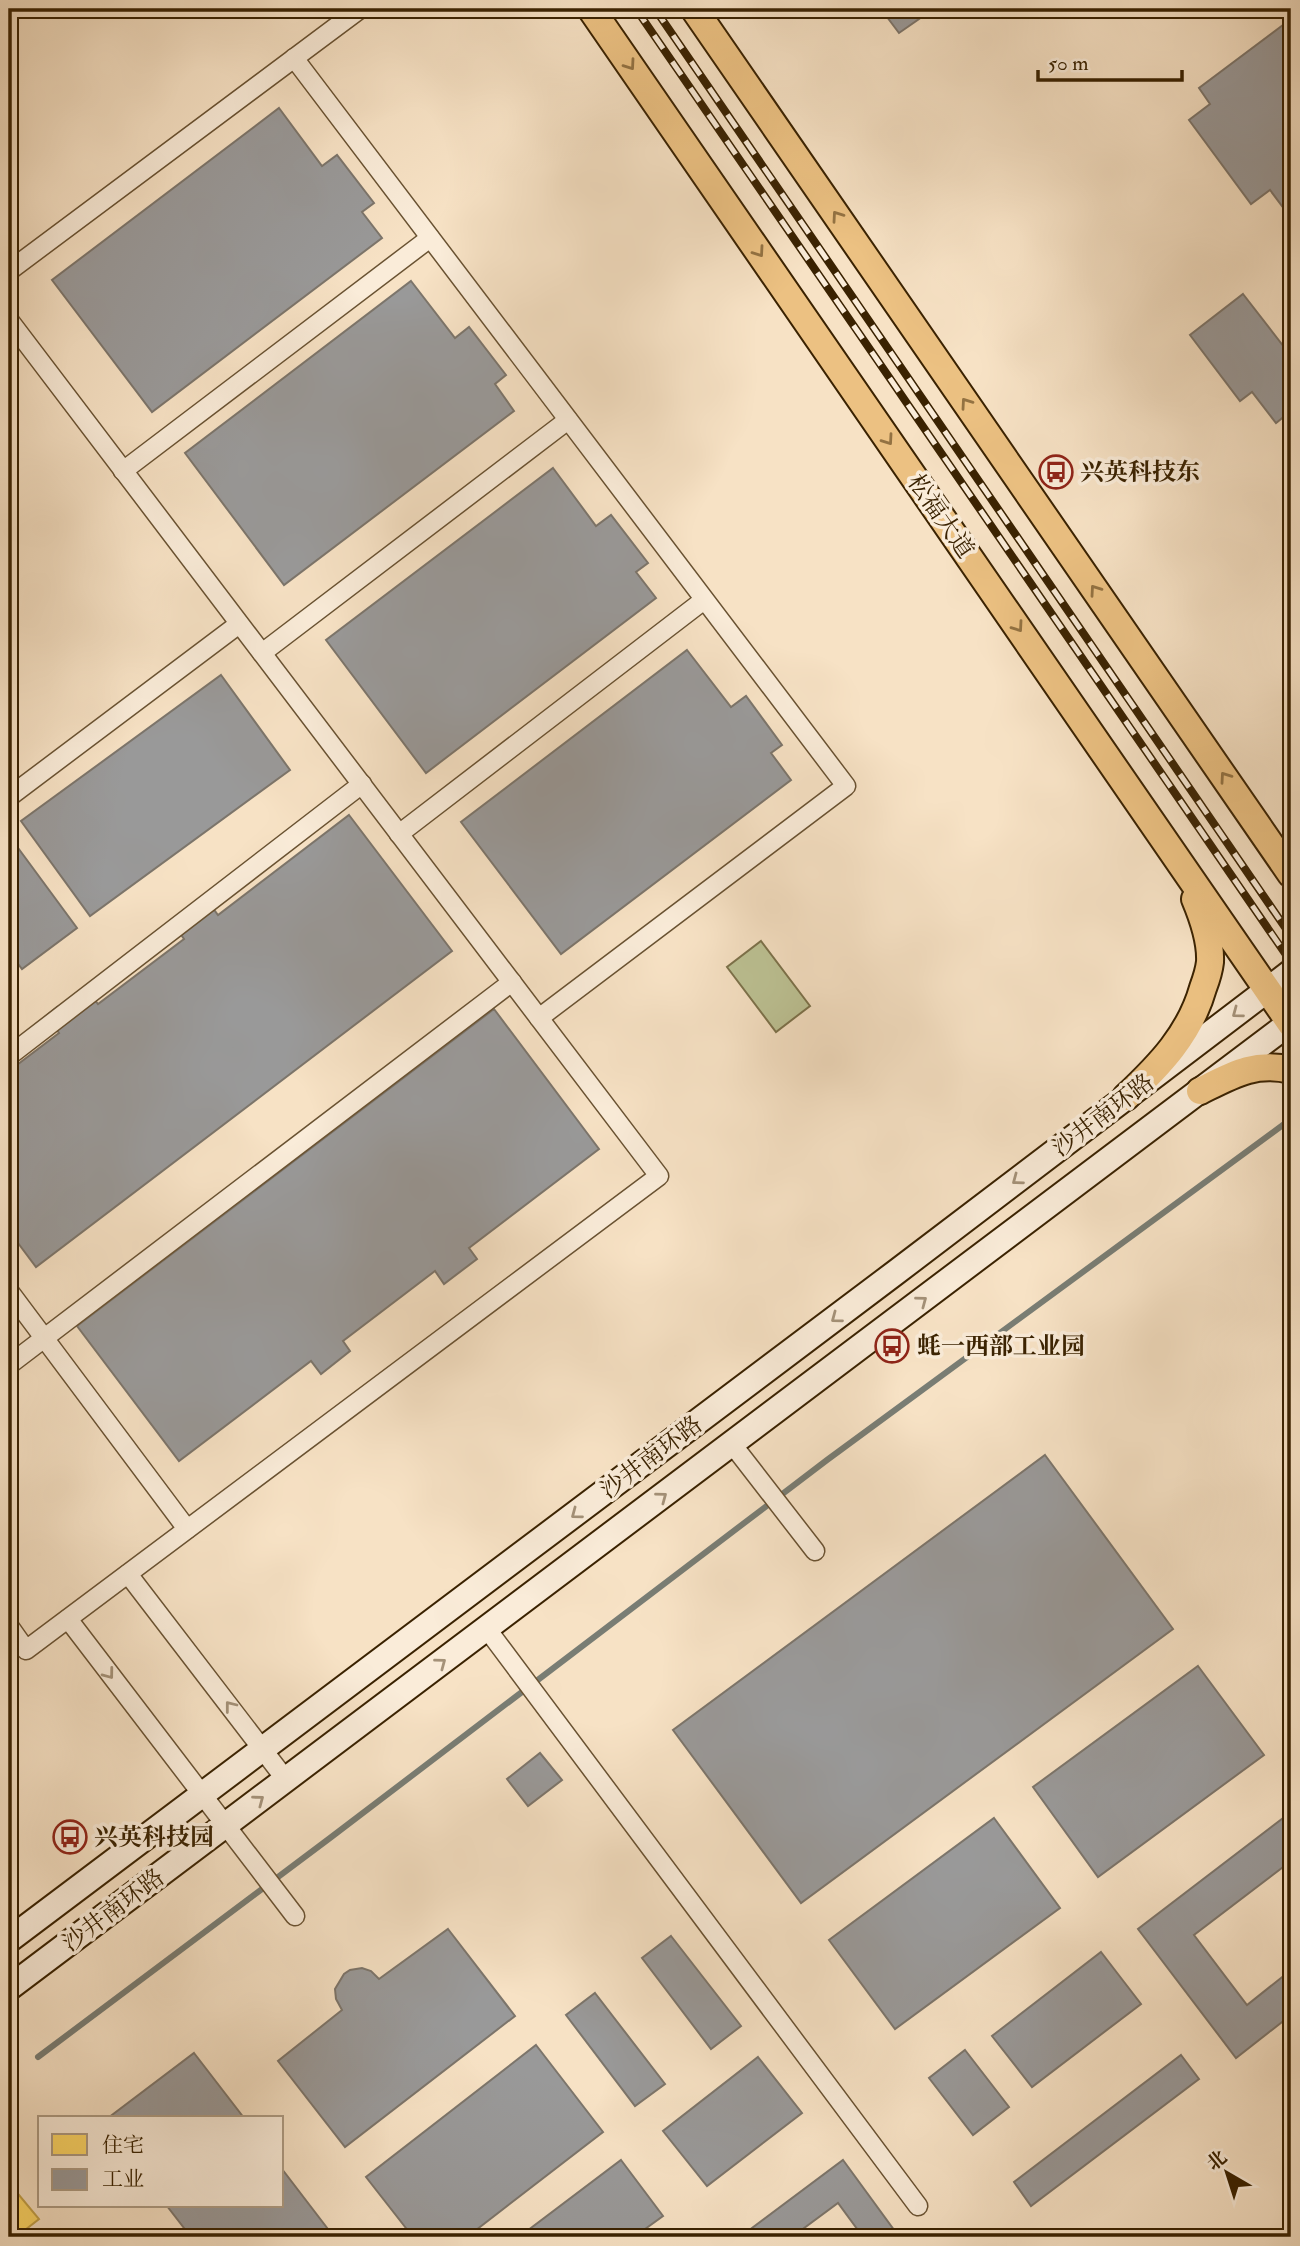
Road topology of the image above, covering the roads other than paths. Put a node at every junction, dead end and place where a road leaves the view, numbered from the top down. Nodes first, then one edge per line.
1 (360, 9) edge
2 (591, 9) edge
3 (694, 9) edge
4 (294, 58) junction
5 (430, 238) junction
6 (9, 271) edge
7 (9, 320) edge
8 (568, 420) junction
9 (123, 471) junction
10 (704, 600) junction
11 (239, 624) junction
12 (262, 653) junction
13 (362, 784) junction
14 (9, 797) edge
15 (1253, 818) junction
16 (399, 834) junction
17 (1291, 848) edge
18 (1180, 862) junction
19 (1291, 874) edge
20 (1291, 972) edge
21 (512, 982) junction
22 (1267, 989) junction
23 (539, 1018) junction
24 (1291, 1023) edge
25 (9, 1056) edge
26 (1291, 1070) edge
27 (1200, 1091) junction
28 (1126, 1097) junction
29 (9, 1291) edge
30 (45, 1337) junction
31 (9, 1365) edge
32 (732, 1444) junction
33 (187, 1529) junction
34 (815, 1551) dead end
35 (128, 1574) junction
36 (68, 1619) junction
37 (9, 1626) edge
38 (487, 1629) junction
39 (263, 1749) junction
40 (286, 1780) junction
41 (202, 1795) junction
42 (225, 1826) junction
43 (295, 1916) dead end
44 (9, 1940) edge
45 (9, 1988) edge
46 (918, 2206) dead end

1 - 4 street
2 -> 18 main road, 松福大道
15 -> 3 main road
4 - 5 street
4 - 6 street
5 - 8 street
5 - 9 street
7 - 9 street
8 - 10 street
8 - 12 street
9 - 11 street
10 - 16 street
10 - 23 street
11 - 12 street
11 - 14 street
12 - 13 street
13 - 16 street
13 - 25 street
15 - 17 main road
15 - 19 main road
16 - 21 street
18 - 22 main road, 松福大道
18 - 28 main road
20 - 22 main road, 沙井南环路
21 - 23 street
21 - 30 street
22 - 24 main road, 松福大道
22 -> 28 main road, 沙井南环路
23 - 33 street
24 - 27 main road, 沙井南环路
26 - 27 main road
32 -> 27 main road, 沙井南环路
28 -> 39 main road, 沙井南环路
29 - 30 street
30 - 31 street
30 - 33 street
32 - 34 street
38 -> 32 main road, 沙井南环路
33 - 35 street
35 - 36 street
39 -> 35 street
36 - 37 street
36 -> 41 street
40 -> 38 main road, 沙井南环路
38 - 46 street
39 - 40 street
39 - 41 main road, 沙井南环路
42 -> 40 main road, 沙井南环路
41 - 42 street
41 - 44 main road, 沙井南环路
42 - 43 street
42 - 45 main road, 沙井南环路

